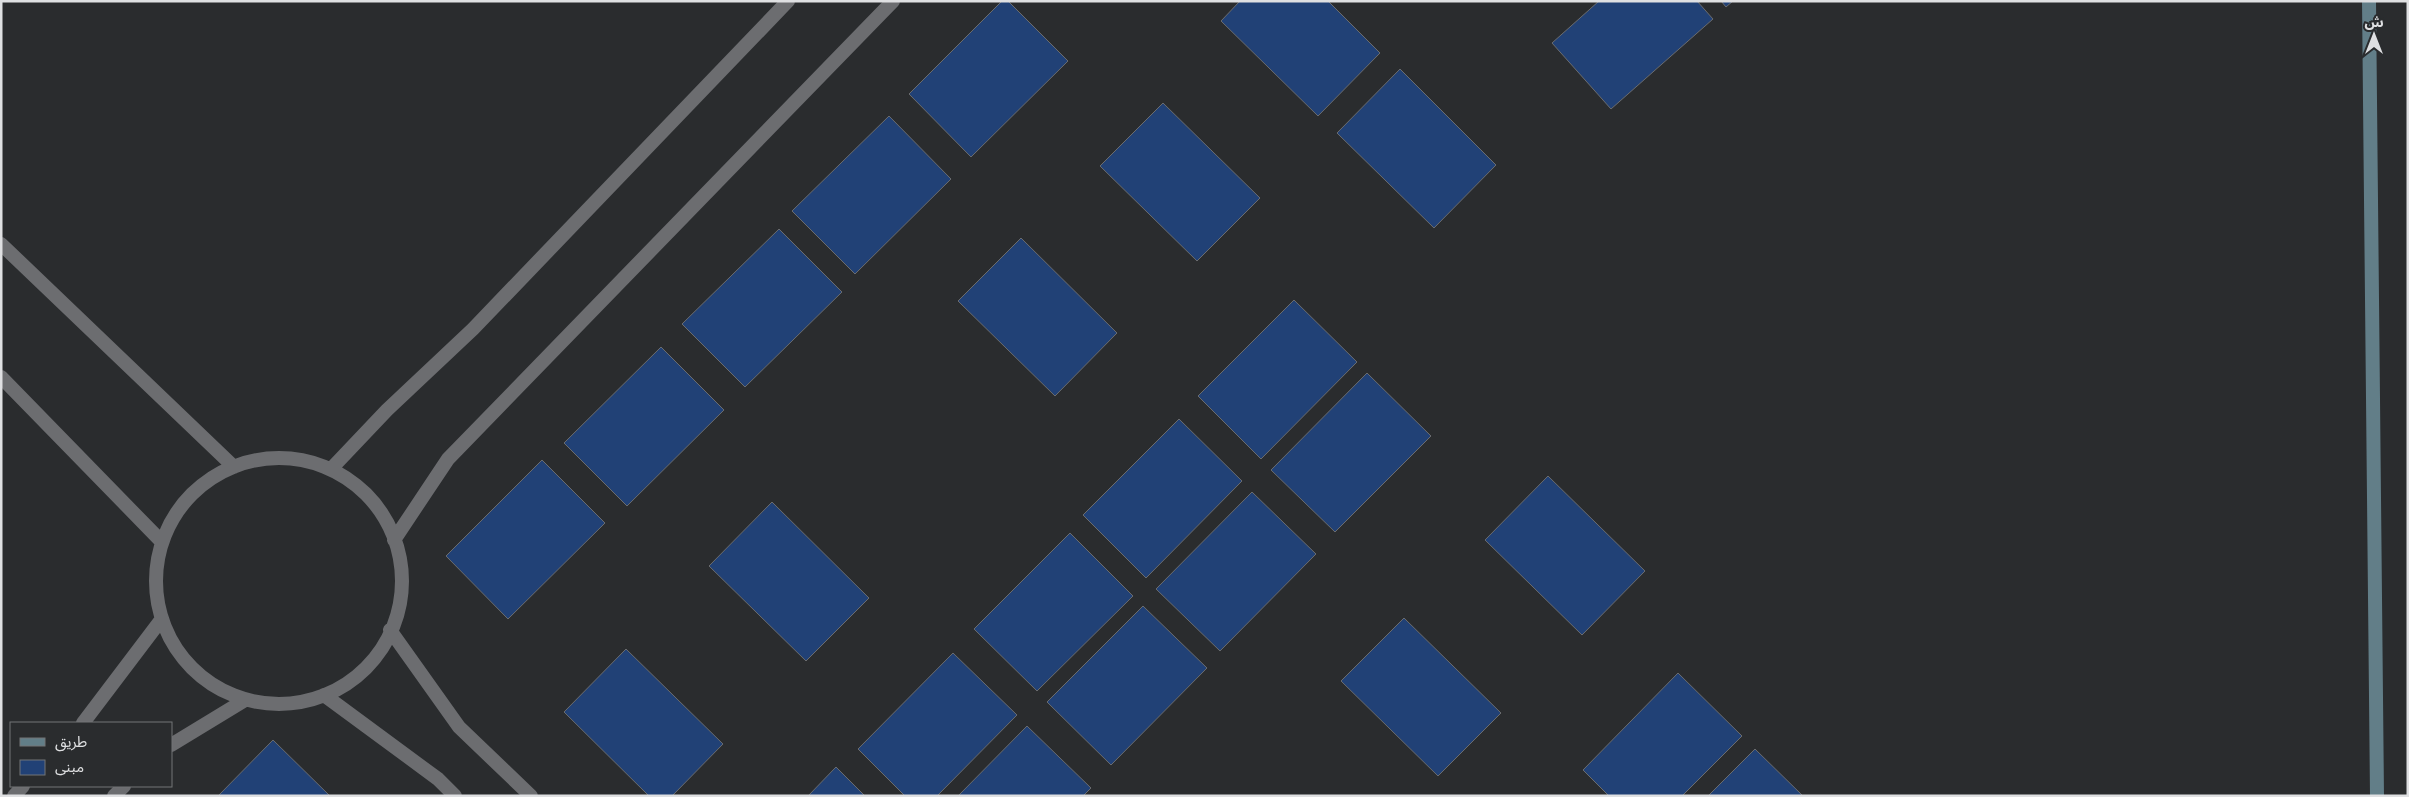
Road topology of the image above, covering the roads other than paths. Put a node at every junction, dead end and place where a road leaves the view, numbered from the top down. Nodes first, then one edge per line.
1 (788, 1) edge
2 (893, 1) edge
3 (2369, 1) edge
4 (1, 244) edge
5 (1, 377) edge
6 (234, 467) junction
7 (331, 469) junction
8 (394, 540) junction
9 (162, 541) junction
10 (161, 620) junction
11 (390, 630) junction
12 (324, 695) junction
13 (246, 700) junction
14 (84, 722) edge
15 (172, 745) edge
16 (123, 787) edge
17 (114, 796) edge
18 (455, 796) edge
19 (531, 796) edge
20 (2376, 796) edge

1 - 7 street
2 - 8 street
3 - 20 main road
4 - 6 street
5 - 9 street
6 - 7 street
6 - 9 street
7 - 8 street
8 - 11 street
9 - 10 street
10 - 13 street
10 - 14 street
11 - 12 street
11 - 19 street
12 - 13 street
12 - 18 street
13 - 15 street
16 - 17 street

